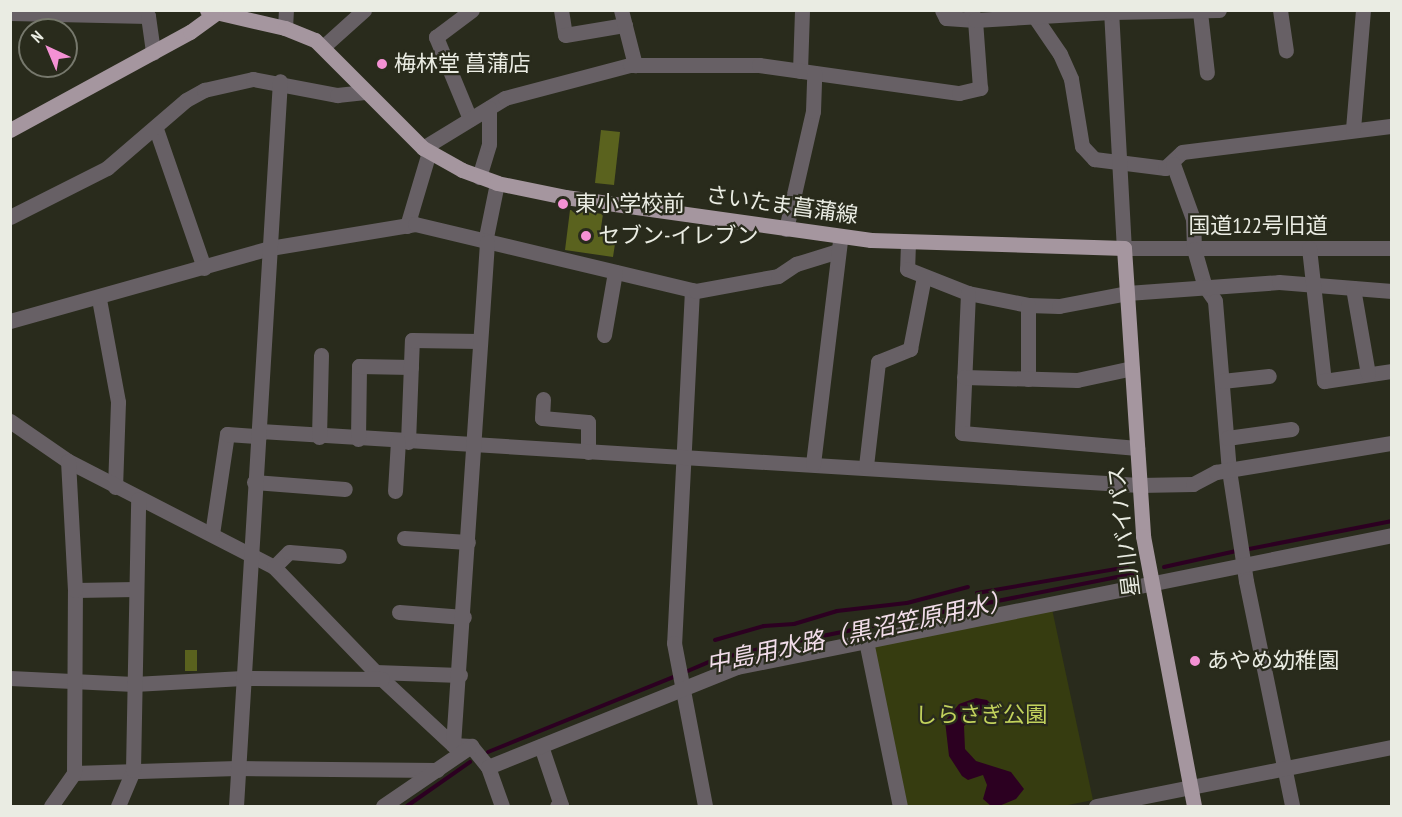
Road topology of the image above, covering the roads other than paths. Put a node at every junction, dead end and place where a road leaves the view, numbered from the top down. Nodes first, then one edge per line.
1 (286, 10) edge
2 (364, 10) edge
3 (472, 10) edge
4 (561, 10) edge
5 (802, 10) edge
6 (942, 10) edge
7 (1219, 10) edge
8 (1280, 10) edge
9 (1363, 10) edge
10 (1111, 11) edge
11 (212, 12) edge
12 (1200, 12) junction
13 (1033, 13) edge
14 (10, 14) edge
15 (973, 15) edge
16 (623, 18) edge
17 (285, 28) junction
18 (324, 46) junction
19 (1286, 51) dead end
20 (153, 53) junction
21 (635, 64) junction
22 (807, 72) junction
23 (1208, 73) dead end
24 (280, 81) junction
25 (365, 92) junction
26 (489, 108) junction
27 (470, 120) junction
28 (12, 125) edge
29 (1392, 126) edge
30 (156, 129) junction
31 (1353, 129) junction
32 (426, 150) junction
33 (1173, 164) junction
34 (1120, 165) junction
35 (479, 177) junction
36 (498, 183) junction
37 (10, 217) edge
38 (407, 226) junction
39 (786, 229) junction
40 (486, 242) junction
41 (840, 243) junction
42 (908, 243) junction
43 (270, 248) junction
44 (1124, 248) junction
45 (1309, 248) junction
46 (1392, 248) edge
47 (1194, 249) junction
48 (204, 268) junction
49 (615, 272) junction
50 (924, 276) junction
51 (1310, 282) junction
52 (1204, 285) junction
53 (1353, 288) junction
54 (692, 290) junction
55 (1392, 291) edge
56 (1127, 292) junction
57 (968, 293) junction
58 (99, 299) junction
59 (1028, 305) junction
60 (10, 321) edge
61 (604, 335) dead end
62 (479, 342) junction
63 (321, 355) dead end
64 (411, 367) junction
65 (1132, 368) junction
66 (1392, 371) edge
67 (1368, 374) junction
68 (1269, 376) dead end
69 (964, 377) junction
70 (1028, 379) junction
71 (1222, 381) junction
72 (543, 399) dead end
73 (10, 421) edge
74 (1291, 429) dead end
75 (259, 434) junction
76 (319, 437) junction
77 (1227, 438) junction
78 (358, 439) junction
79 (403, 442) junction
80 (1392, 443) edge
81 (474, 445) junction
82 (1137, 448) junction
83 (588, 452) junction
84 (684, 457) junction
85 (68, 461) junction
86 (813, 464) junction
87 (866, 466) junction
88 (1229, 470) junction
89 (254, 482) junction
90 (1139, 485) junction
91 (115, 487) junction
92 (345, 489) dead end
93 (395, 491) dead end
94 (138, 499) junction
95 (212, 534) junction
96 (1392, 535) edge
97 (404, 538) dead end
98 (468, 542) junction
99 (1243, 551) junction
100 (250, 553) junction
101 (339, 556) dead end
102 (274, 567) junction
103 (1152, 584) junction
104 (136, 589) junction
105 (75, 590) junction
106 (399, 612) dead end
107 (464, 617) junction
108 (866, 641) junction
109 (379, 675) junction
110 (460, 675) junction
111 (10, 678) edge
112 (243, 678) junction
113 (74, 683) junction
114 (134, 684) junction
115 (680, 686) junction
116 (453, 745) junction
117 (541, 746) junction
118 (1392, 747) edge
119 (473, 748) junction
120 (486, 765) junction
121 (237, 768) junction
122 (1284, 768) junction
123 (133, 770) junction
124 (437, 770) junction
125 (74, 773) junction
126 (1190, 787) junction
127 (51, 807) edge
128 (118, 807) edge
129 (236, 807) edge
130 (383, 807) edge
131 (502, 807) edge
132 (557, 807) edge
133 (705, 807) edge
134 (900, 807) edge
135 (1096, 807) edge
136 (1194, 807) edge
137 (1292, 807) edge

1 - 17 street
2 - 18 street
3 - 27 street
4 - 16 street
5 - 22 street
6 - 15 street
7 - 12 street
8 - 19 street
9 - 31 street
10 - 12 street
10 - 13 street
10 - 34 street
11 - 17 main road, さいたま菖蒲線
11 - 20 main road
12 - 23 street
13 - 15 street
13 - 34 street
14 - 20 street
15 - 22 street
16 - 21 street
17 - 18 main road, さいたま菖蒲線
18 - 25 main road, さいたま菖蒲線
20 - 28 main road
21 - 22 street
21 - 26 street
22 - 39 street
24 - 25 street
24 - 30 street
24 - 43 street
25 - 32 main road, さいたま菖蒲線
26 - 27 street
26 - 35 street
27 - 32 street
29 - 31 street
30 - 37 street
30 - 48 street
31 - 33 street
32 - 35 main road, さいたま菖蒲線
32 - 38 street
33 - 34 street
33 - 47 street
34 - 44 street
35 - 36 main road, さいたま菖蒲線
36 - 39 main road, さいたま菖蒲線
36 - 40 street
38 - 40 street
38 - 43 street
39 - 41 main road, さいたま菖蒲線
40 - 49 street
40 - 62 street
41 - 42 main road, さいたま菖蒲線
41 - 54 street
41 - 86 street
42 - 44 main road, さいたま菖蒲線
42 - 50 street
43 - 48 street
43 - 75 street
44 - 47 street, 国道122号旧道
44 - 56 main road, 星川バイパス
45 - 46 street, 国道122号旧道
45 - 47 street, 国道122号旧道
45 - 51 street
47 - 52 street
48 - 58 street
49 - 54 street
49 - 61 street
50 - 57 street
50 - 87 street
51 - 52 street
51 - 53 street
51 - 67 street
52 - 56 street
52 - 71 street
53 - 55 street
53 - 67 street
54 - 84 street
56 - 59 street
56 - 65 main road, 星川バイパス
57 - 59 street
57 - 69 street
58 - 60 street
58 - 91 street
59 - 70 street
62 - 64 street
62 - 81 street
63 - 76 street
64 - 78 street
64 - 79 street
65 - 70 street
65 - 82 main road, 星川バイパス
66 - 67 street
68 - 71 street
69 - 70 street
69 - 82 street
71 - 77 street
72 - 83 street
73 - 85 street
74 - 77 street
75 - 76 street
75 - 89 street
75 - 95 street
76 - 78 street
77 - 88 street
78 - 79 street
79 - 81 street
79 - 93 street
80 - 88 street
81 - 83 street
81 - 98 street
82 - 90 main road, 星川バイパス
83 - 84 street
84 - 86 street
84 - 115 street
85 - 91 street
85 - 105 street
86 - 87 street
87 - 90 street
88 - 90 street
88 - 99 street
89 - 92 street
89 - 100 street
90 - 103 main road, 星川バイパス
91 - 94 street
94 - 95 street
94 - 104 street
95 - 100 street
96 - 99 street
97 - 98 street
98 - 107 street
99 - 103 street
99 - 122 street
100 - 102 street
100 - 112 street
101 - 102 street
102 - 109 street
103 - 108 street
103 - 126 main road, 星川バイパス
104 - 105 street
104 - 114 street
105 - 113 street
106 - 107 street
107 - 110 street
108 - 115 street
108 - 134 street
109 - 110 street
109 - 112 street
109 - 116 street
110 - 116 street
111 - 113 street
112 - 114 street
112 - 121 street
113 - 114 street
113 - 125 street
114 - 123 street
115 - 117 street
115 - 133 street
116 - 119 street
117 - 120 street
117 - 132 street
118 - 122 street
119 - 120 street
119 - 124 street
120 - 131 street
121 - 123 street
121 - 124 street
121 - 129 street
122 - 126 street
122 - 137 street
123 - 125 street
123 - 128 street
124 - 130 street
125 - 127 street
126 - 135 street
126 - 136 main road, 星川バイパス

